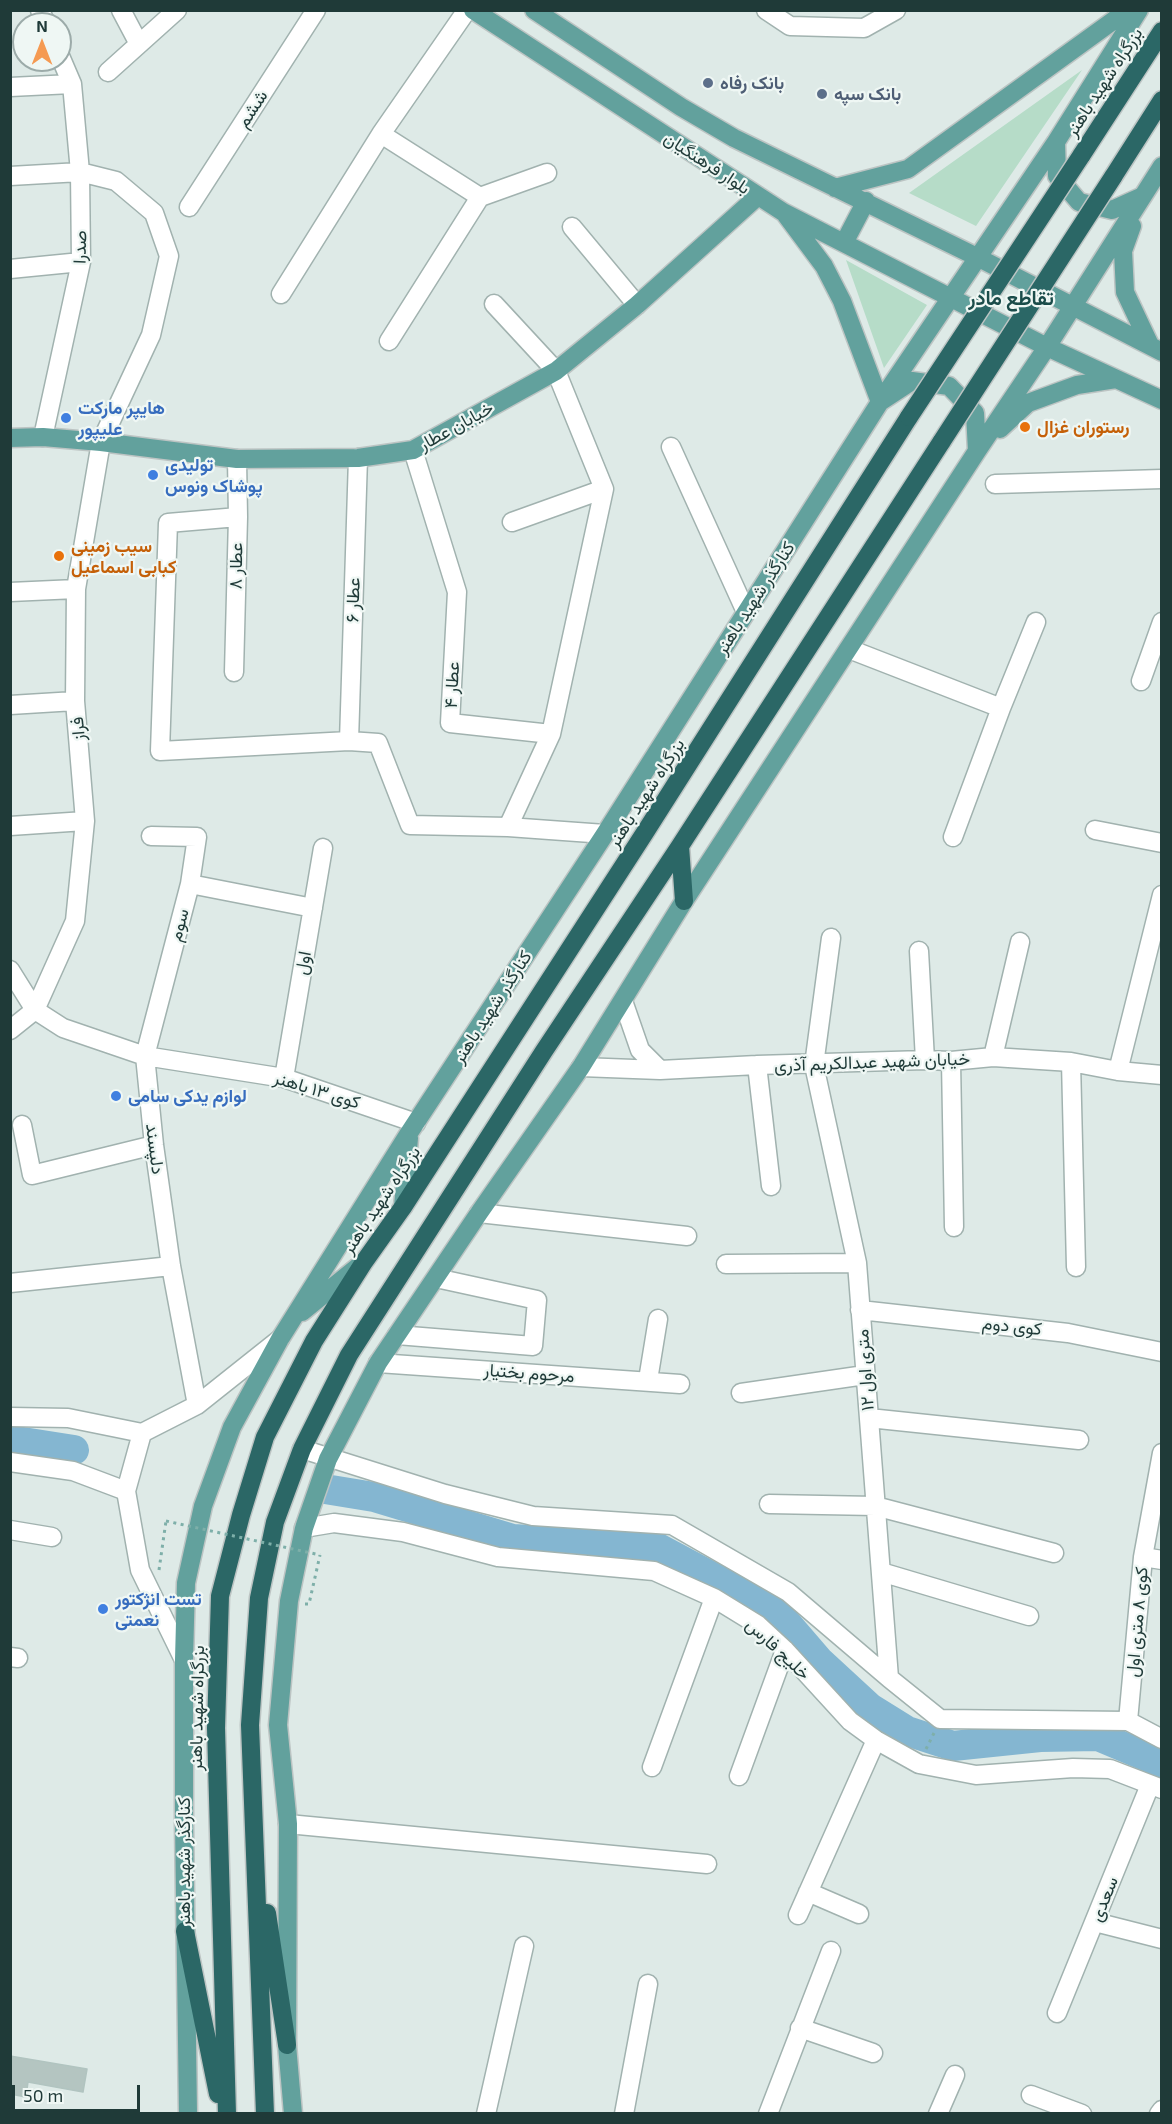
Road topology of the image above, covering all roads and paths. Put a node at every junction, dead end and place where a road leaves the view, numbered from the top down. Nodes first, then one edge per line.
1 (121, 10) edge
2 (177, 10) edge
3 (316, 10) edge
4 (467, 10) edge
5 (473, 10) edge
6 (534, 10) edge
7 (766, 10) edge
8 (896, 10) edge
9 (1128, 10) edge
10 (1139, 10) edge
11 (1161, 31) edge
12 (139, 44) junction
13 (67, 72) edge
14 (108, 72) dead end
15 (72, 84) junction
16 (10, 87) edge
17 (1161, 100) edge
18 (381, 134) junction
19 (1056, 142) junction
20 (1161, 166) edge
21 (80, 172) junction
22 (547, 173) dead end
23 (10, 176) edge
24 (835, 188) junction
25 (758, 196) junction
26 (1143, 196) junction
27 (480, 197) junction
28 (866, 201) junction
29 (189, 207) dead end
30 (783, 212) junction
31 (572, 226) dead end
32 (844, 243) junction
33 (977, 257) junction
34 (81, 262) junction
35 (10, 268) edge
36 (281, 294) dead end
37 (953, 297) junction
38 (494, 304) dead end
39 (637, 305) junction
40 (1072, 306) junction
41 (389, 341) dead end
42 (1047, 347) junction
43 (1156, 348) edge
44 (556, 371) junction
45 (1116, 379) junction
46 (1161, 400) edge
47 (880, 402) junction
48 (43, 437) junction
49 (10, 438) edge
50 (100, 442) junction
51 (671, 447) dead end
52 (413, 450) junction
53 (976, 451) junction
54 (358, 458) junction
55 (237, 459) junction
56 (1161, 479) edge
57 (995, 484) dead end
58 (604, 489) junction
59 (238, 517) junction
60 (512, 522) dead end
61 (76, 589) junction
62 (10, 592) edge
63 (746, 612) junction
64 (1036, 622) dead end
65 (1161, 622) edge
66 (849, 649) junction
67 (234, 672) dead end
68 (1141, 681) dead end
69 (75, 701) junction
70 (10, 705) edge
71 (1001, 708) junction
72 (551, 734) junction
73 (349, 741) junction
74 (85, 821) junction
75 (10, 826) edge
76 (508, 827) junction
77 (1095, 830) dead end
78 (605, 834) junction
79 (151, 836) dead end
80 (953, 837) dead end
81 (1161, 843) edge
82 (680, 846) junction
83 (323, 848) dead end
84 (190, 884) junction
85 (1161, 895) edge
86 (684, 901) junction
87 (313, 908) junction
88 (831, 938) dead end
89 (1020, 942) dead end
90 (919, 951) dead end
91 (10, 970) edge
92 (623, 1001) junction
93 (35, 1010) junction
94 (10, 1030) edge
95 (145, 1056) junction
96 (993, 1057) junction
97 (925, 1060) junction
98 (951, 1061) junction
99 (1071, 1062) junction
100 (757, 1065) junction
101 (814, 1065) junction
102 (581, 1067) junction
103 (660, 1070) junction
104 (1118, 1071) junction
105 (1161, 1075) edge
106 (284, 1078) junction
107 (22, 1125) dead end
108 (413, 1128) junction
109 (154, 1145) junction
110 (771, 1186) dead end
111 (403, 1207) junction
112 (479, 1213) junction
113 (954, 1227) dead end
114 (687, 1236) dead end
115 (364, 1262) junction
116 (856, 1263) junction
117 (726, 1264) dead end
118 (171, 1266) junction
119 (1076, 1267) dead end
120 (436, 1278) junction
121 (10, 1283) edge
122 (860, 1310) junction
123 (658, 1319) dead end
124 (291, 1321) junction
125 (397, 1335) junction
126 (280, 1339) junction
127 (1161, 1352) edge
128 (378, 1363) junction
129 (865, 1375) junction
130 (648, 1380) junction
131 (680, 1384) dead end
132 (741, 1393) dead end
133 (197, 1405) junction
134 (10, 1417) edge
135 (869, 1418) junction
136 (142, 1433) junction
137 (1078, 1440) dead end
138 (302, 1449) junction
139 (1161, 1453) edge
140 (328, 1459) junction
141 (10, 1462) edge
142 (126, 1491) junction
143 (769, 1504) dead end
144 (875, 1506) junction
145 (304, 1528) junction
146 (10, 1530) edge
147 (52, 1537) dead end
148 (1054, 1553) dead end
149 (1143, 1557) junction
150 (1161, 1560) edge
151 (160, 1570) dead end
152 (881, 1572) junction
153 (714, 1598) junction
154 (309, 1605) dead end
155 (1029, 1616) dead end
156 (785, 1650) junction
157 (184, 1660) junction
158 (889, 1678) junction
159 (940, 1719) junction
160 (1128, 1721) junction
161 (1161, 1739) edge
162 (876, 1740) junction
163 (919, 1764) junction
164 (652, 1767) dead end
165 (739, 1776) dead end
166 (1156, 1787) edge
167 (288, 1824) junction
168 (254, 1828) junction
169 (707, 1864) dead end
170 (808, 1892) junction
171 (859, 1914) dead end
172 (798, 1915) dead end
173 (1095, 1922) junction
174 (185, 1931) junction
175 (1161, 1939) edge
176 (524, 1946) dead end
177 (831, 1951) dead end
178 (648, 1984) dead end
179 (1057, 2013) dead end
180 (800, 2028) junction
181 (287, 2045) junction
182 (873, 2053) dead end
183 (955, 2075) dead end
184 (1031, 2095) dead end
185 (188, 2114) edge
186 (222, 2114) edge
187 (227, 2114) edge
188 (265, 2114) edge
189 (293, 2114) edge
190 (486, 2114) edge
191 (624, 2114) edge
192 (768, 2114) edge
193 (938, 2114) edge
194 (1082, 2114) edge

1 - 12 street
2 - 12 street
3 - 29 street, ششم
4 - 18 street
5 - 25 main road, بلوار فرهنگیان
6 - 24 main road, بلوار فرهنگیان
7 - 8 street
9 - 24 main road
10 - 19 main road, کنارگذر شهید باهنر
11 - 111 highway, بزرگراه شهید باهنر, bridge
12 - 14 street
13 - 15 street, صدرا
15 - 16 street
15 - 21 street, صدرا
17 - 82 highway, bridge
18 - 27 street
18 - 36 street
19 - 26 main road
19 - 33 main road, کنارگذر شهید باهنر
20 - 26 main road
21 - 23 street
21 - 34 street, صدرا
21 - 50 street, فراز
22 - 27 street
24 - 28 main road, بلوار فرهنگیان
25 - 30 main road, بلوار فرهنگیان
25 - 39 main road, خیابان عطار
26 - 40 main road
26 - 43 main road
27 - 41 street
28 - 32 main road
28 - 33 main road, بلوار فرهنگیان
30 - 32 main road, بلوار فرهنگیان
30 - 47 main road
31 - 39 street
32 - 37 main road, بلوار فرهنگیان
33 - 37 main road, کنارگذر شهید باهنر
33 - 40 main road, بلوار فرهنگیان
34 - 35 street
34 - 48 street, صدرا
37 - 42 main road, بلوار فرهنگیان
37 - 47 main road, کنارگذر شهید باهنر
38 - 44 street
39 - 44 main road, خیابان عطار
40 - 42 main road
40 - 43 main road, بلوار فرهنگیان
42 - 45 main road, بلوار فرهنگیان
42 - 53 main road
44 - 52 main road, خیابان عطار
44 - 58 street
45 - 46 main road, بلوار فرهنگیان
45 - 53 main road
47 - 53 main road
47 - 63 main road, کنارگذر شهید باهنر
48 - 49 main road, خیابان عطار
48 - 50 main road, خیابان عطار
50 - 55 main road, خیابان عطار
50 - 61 street, فراز
51 - 63 street
52 - 54 main road, خیابان عطار
52 - 72 street, عطار ۴
53 - 66 main road
54 - 55 main road, خیابان عطار
54 - 73 street, عطار ۶
55 - 59 street, عطار ۸
56 - 57 street
58 - 60 street
58 - 72 street
59 - 67 street, عطار ۸
59 - 73 street
61 - 62 street
61 - 69 street, فراز
63 - 78 main road, کنارگذر شهید باهنر
64 - 71 street
65 - 68 street
66 - 71 street
66 - 86 main road
69 - 70 street
69 - 74 street, فراز
71 - 80 street
72 - 76 street
73 - 76 street
74 - 75 street
74 - 93 street, فراز
76 - 78 street
77 - 81 street
78 - 108 main road, کنارگذر شهید باهنر
79 - 84 street, سوم
82 - 86 highway
82 - 138 highway
83 - 87 street, اول
84 - 87 street
84 - 95 street, سوم
85 - 104 street
86 - 92 main road
87 - 106 street, اول
88 - 101 street, ۱۲ متری اول
89 - 96 street
90 - 97 street
91 - 93 street
92 - 102 main road
92 - 103 street
93 - 94 street
93 - 95 street
95 - 106 street, کوی ۱۳ باهنر
95 - 109 street, دلپسند
96 - 98 street, خیابان شهید عبدالکریم آذری
96 - 99 street, خیابان شهید عبدالکریم آذری
97 - 98 street, خیابان شهید عبدالکریم آذری
97 - 101 street, خیابان شهید عبدالکریم آذری
98 - 113 street
99 - 104 street, خیابان شهید عبدالکریم آذری
99 - 119 street
100 - 101 street, خیابان شهید عبدالکریم آذری
100 - 103 street, خیابان شهید عبدالکریم آذری
100 - 110 street
101 - 116 street, ۱۲ متری اول
102 - 103 street, خیابان شهید عبدالکریم آذری
102 - 112 main road
104 - 105 street, خیابان شهید عبدالکریم آذری
106 - 108 street, کوی ۱۳ باهنر
107 - 109 street
108 - 111 main road
108 - 124 main road, کنارگذر شهید باهنر
109 - 118 street, دلپسند
111 - 115 highway, بزرگراه شهید باهنر
112 - 114 street
112 - 120 main road
115 - 124 main road
115 - 187 highway, بزرگراه شهید باهنر
116 - 117 street
116 - 122 street, ۱۲ متری اول
118 - 121 street
118 - 133 street, دلپسند
120 - 125 main road
120 - 125 street
122 - 127 street, کوی دوم
122 - 129 street, ۱۲ متری اول
123 - 130 street
124 - 126 main road, کنارگذر شهید باهنر
125 - 128 main road
126 - 133 street
126 - 157 main road, کنارگذر شهید باهنر
128 - 130 street, مرحوم بختیار
128 - 140 main road
129 - 132 street
129 - 135 street, ۱۲ متری اول
130 - 131 street, مرحوم بختیار
133 - 136 street
134 - 136 street
135 - 137 street
135 - 144 street, ۱۲ متری اول
136 - 142 street
138 - 140 street
138 - 168 highway
139 - 149 street, کوی ۸ متری اول
140 - 145 main road
140 - 158 street
141 - 142 street
142 - 157 street
143 - 144 street
144 - 148 street
144 - 152 street, ۱۲ متری اول
145 - 153 street, خلیج فارس
145 - 167 main road
146 - 147 street
149 - 150 street
149 - 160 street, کوی ۸ متری اول
151 - 154 path, bridge
152 - 155 street
152 - 158 street, ۱۲ متری اول
153 - 156 street, خلیج فارس
153 - 164 street
156 - 162 street, خلیج فارس
156 - 165 street
157 - 174 main road, کنارگذر شهید باهنر
158 - 159 street
159 - 160 street
159 - 163 path
160 - 161 street
162 - 163 street, خلیج فارس
162 - 170 street
163 - 166 street, خلیج فارس
166 - 173 street, سعدی
167 - 169 street
167 - 181 main road
168 - 181 highway
168 - 188 highway
170 - 171 street
170 - 172 street
173 - 175 street
173 - 179 street, سعدی
174 - 185 main road, کنارگذر شهید باهنر
174 - 186 highway
176 - 190 street
177 - 180 street
178 - 191 street
180 - 182 street
180 - 192 street
181 - 189 main road
183 - 193 street
184 - 194 street

